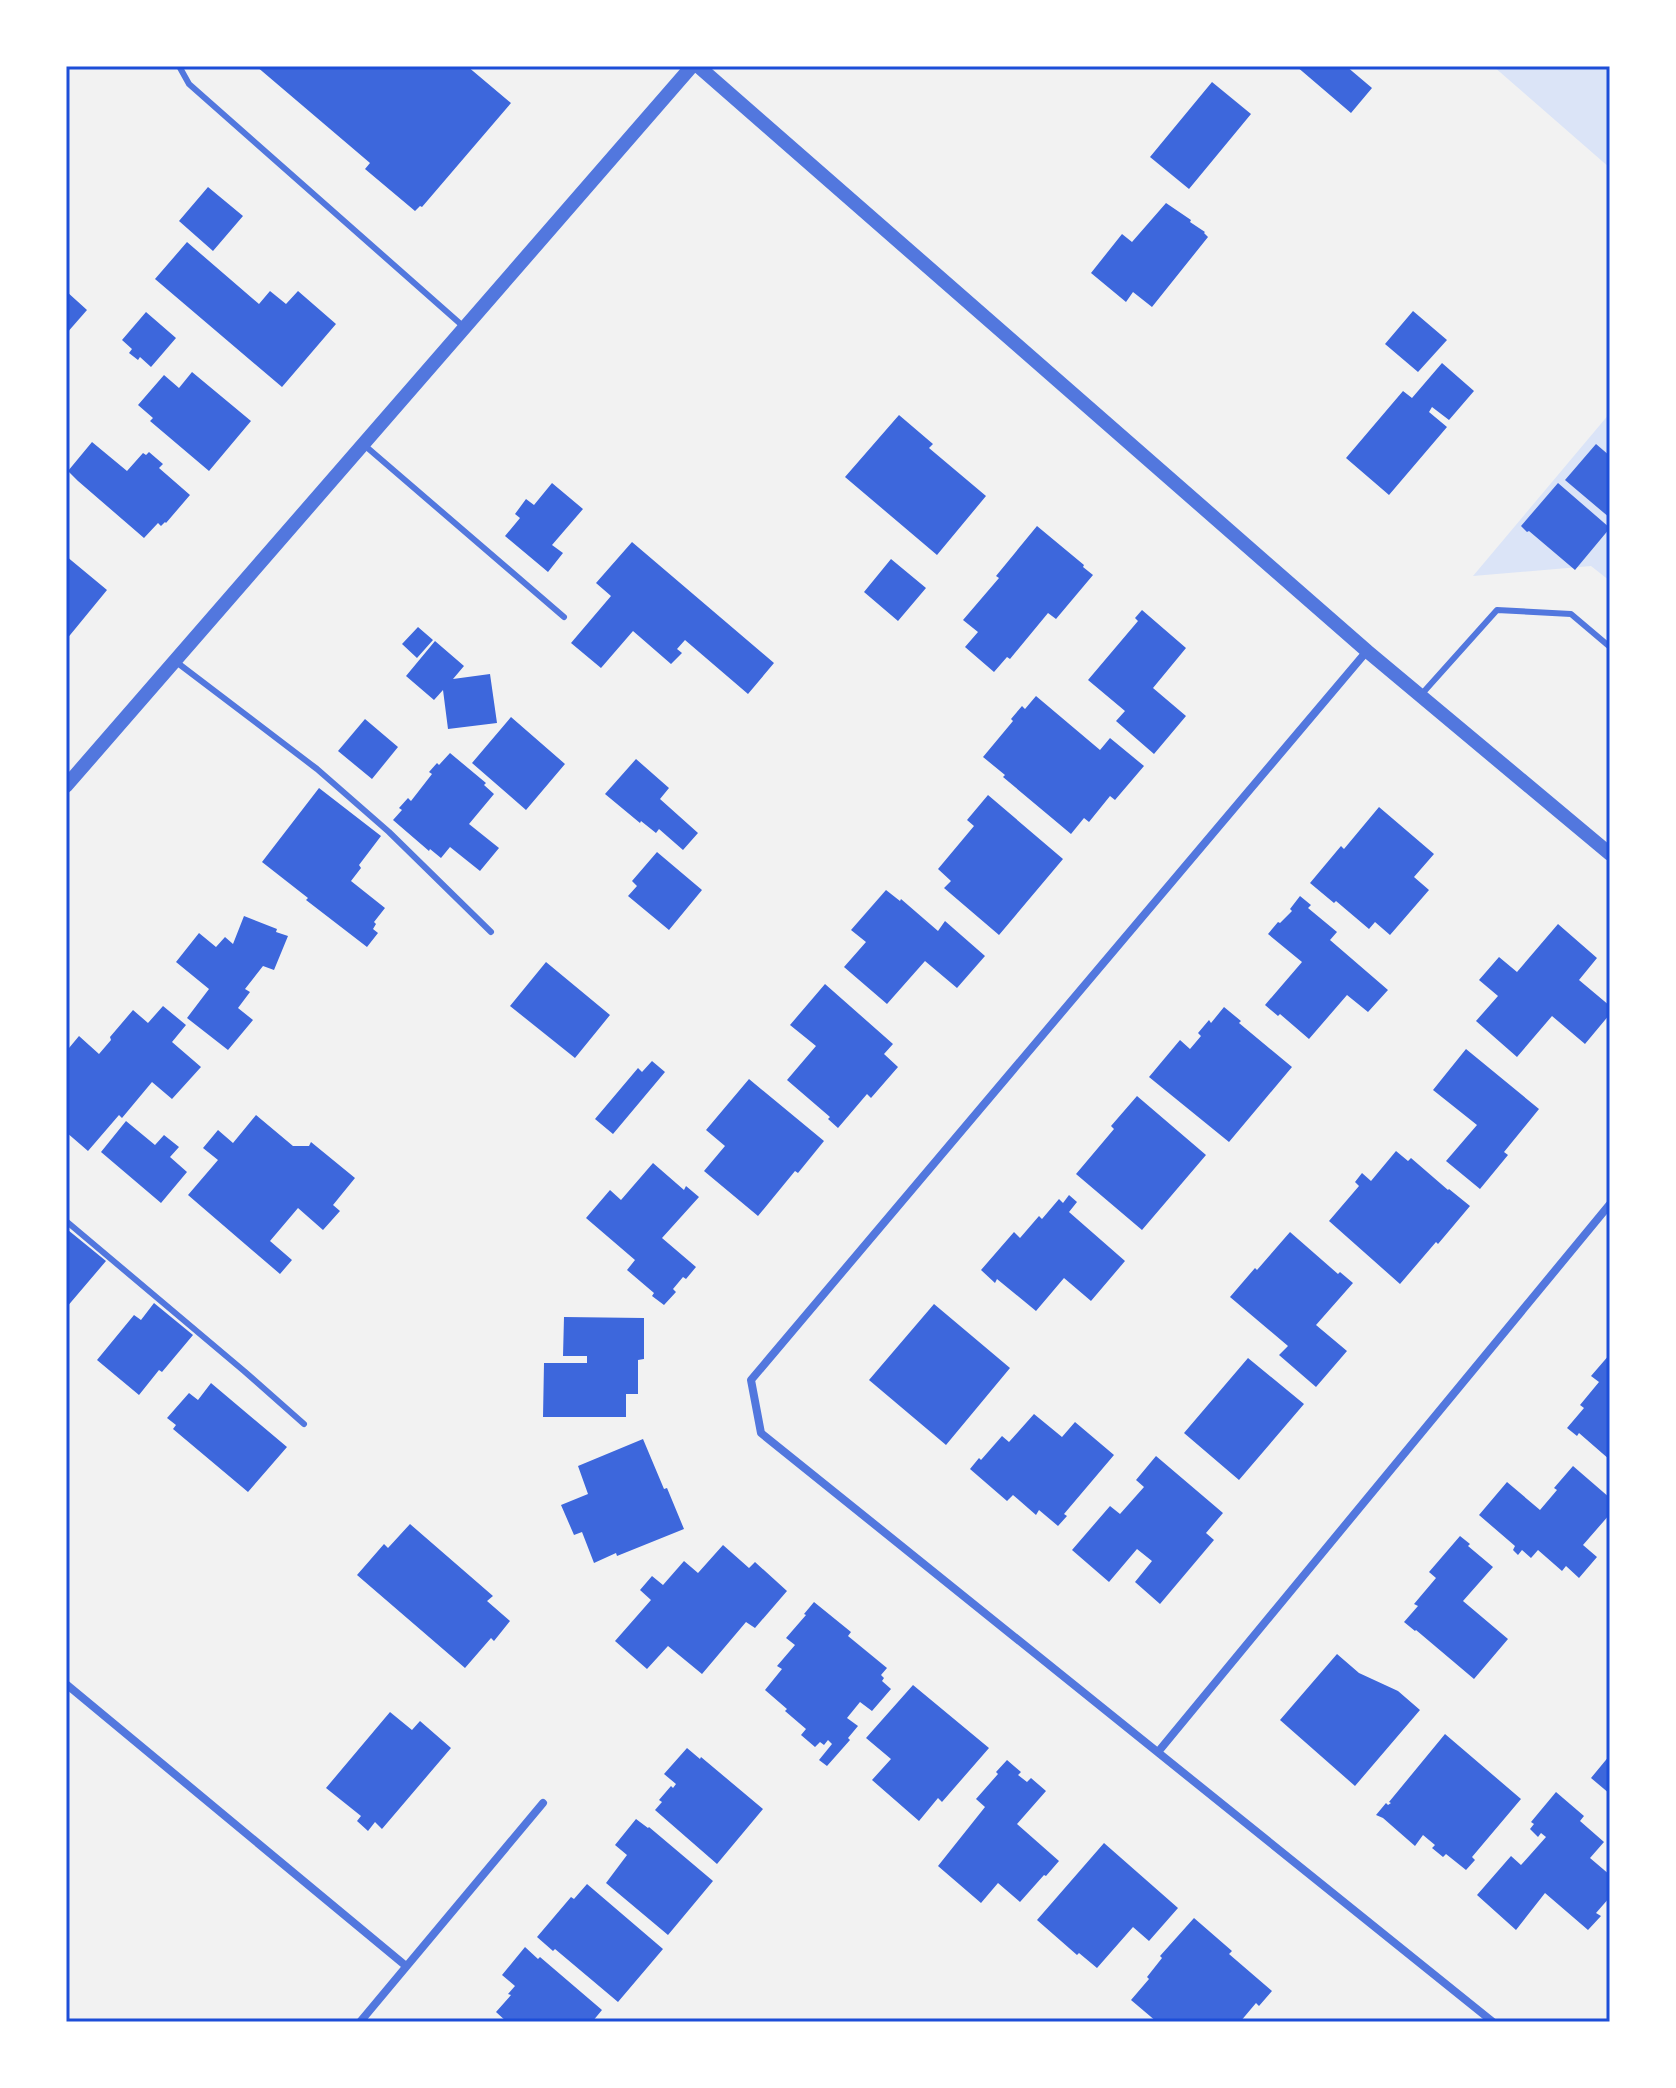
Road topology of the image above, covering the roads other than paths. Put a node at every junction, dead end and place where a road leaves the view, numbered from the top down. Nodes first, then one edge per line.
1 (179, 66) edge
2 (692, 66) edge
3 (698, 66) edge
4 (464, 327) junction
5 (363, 444) junction
6 (564, 617) dead end
7 (1610, 647) edge
8 (1367, 651) junction
9 (175, 661) junction
10 (1420, 696) junction
11 (66, 786) edge
12 (1610, 854) edge
13 (491, 932) dead end
14 (1610, 1204) edge
15 (66, 1221) edge
16 (304, 1424) dead end
17 (66, 1684) edge
18 (1158, 1752) junction
19 (543, 1803) dead end
20 (406, 1966) junction
21 (360, 2022) edge
22 (1493, 2022) edge

1 - 4 lane
2 - 4 street
3 - 8 street
4 - 5 street
5 - 6 lane
5 - 9 street
7 - 10 lane
8 - 10 street
8 - 18 street
9 - 11 street
9 - 13 lane
10 - 12 street
14 - 18 street
15 - 16 lane
17 - 20 street
18 - 22 street
19 - 20 street
20 - 21 street

